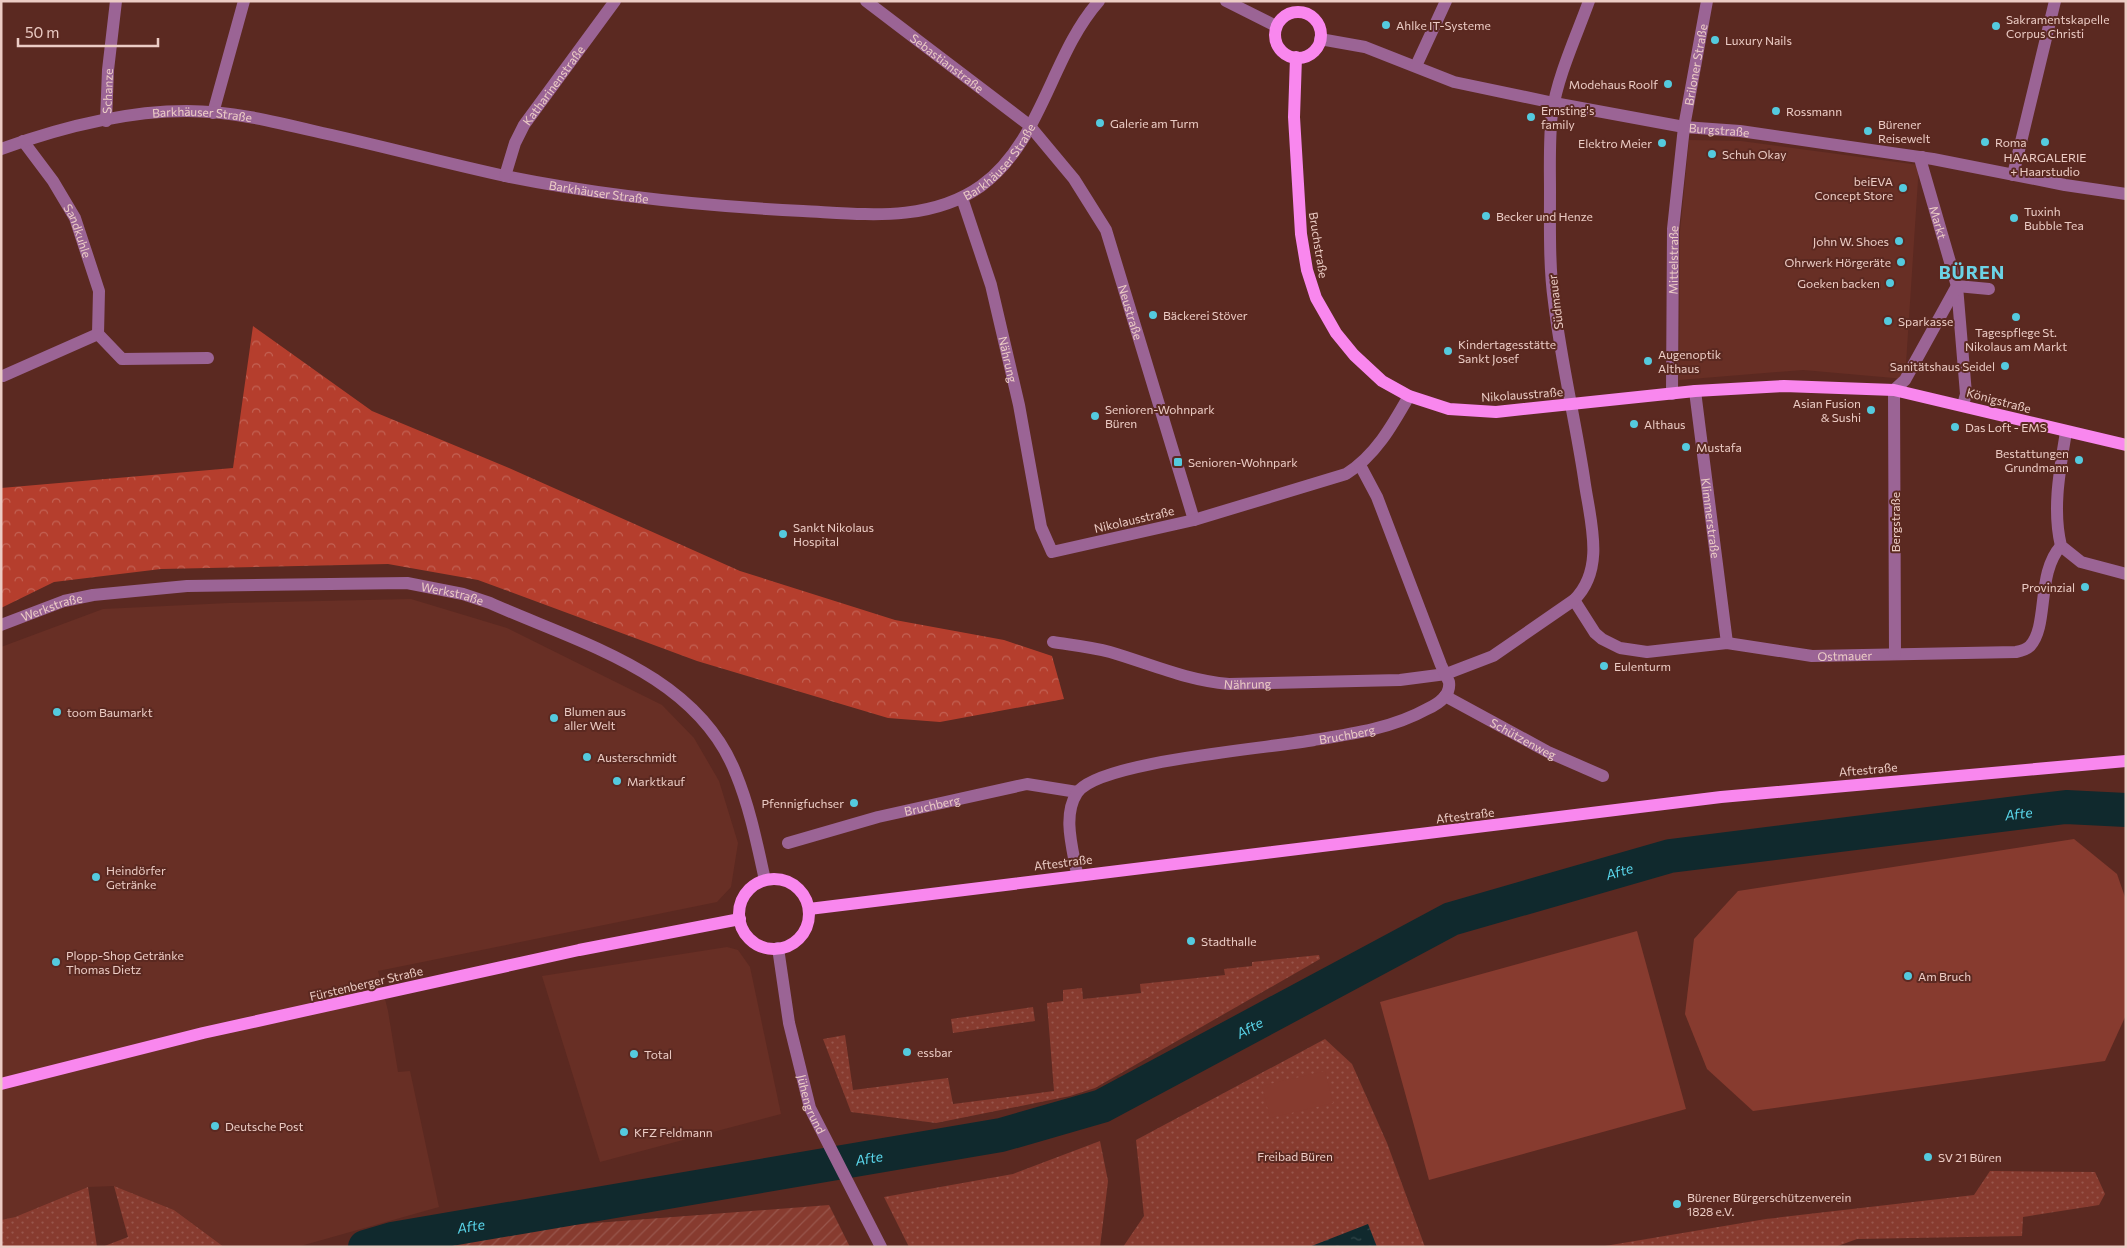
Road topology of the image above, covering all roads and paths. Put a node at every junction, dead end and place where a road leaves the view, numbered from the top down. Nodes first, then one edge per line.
1 (116, 1) edge
2 (244, 1) edge
3 (615, 1) edge
4 (866, 1) edge
5 (1099, 1) edge
6 (1226, 1) edge
7 (1446, 1) edge
8 (1588, 1) edge
9 (1707, 1) edge
10 (2055, 1) edge
11 (1307, 7) edge
12 (1276, 26) junction
13 (1320, 38) junction
14 (1296, 57) junction
15 (1416, 66) junction
16 (1554, 103) junction
17 (213, 113) junction
18 (106, 121) junction
19 (1029, 125) junction
20 (1684, 127) junction
21 (23, 141) junction
22 (1, 149) edge
23 (1922, 157) junction
24 (2013, 175) junction
25 (505, 176) junction
26 (2126, 194) edge
27 (962, 198) junction
28 (1957, 286) junction
29 (1990, 289) dead end
30 (98, 334) junction
31 (208, 358) dead end
32 (2, 376) dead end
33 (1894, 390) junction
34 (1695, 391) junction
35 (1672, 394) junction
36 (1409, 396) junction
37 (1572, 405) junction
38 (1963, 405) junction
39 (2066, 432) junction
40 (2126, 445) edge
41 (1360, 465) junction
42 (1194, 520) junction
43 (2061, 546) junction
44 (1052, 552) joint
45 (2126, 574) edge
46 (1574, 600) junction
47 (1, 625) edge
48 (1053, 642) dead end
49 (1727, 643) junction
50 (1895, 654) junction
51 (1446, 674) junction
52 (1446, 696) junction
53 (2126, 761) edge
54 (1603, 776) dead end
55 (1077, 792) junction
56 (788, 843) dead end
57 (1077, 874) junction
58 (765, 880) junction
59 (809, 909) junction
60 (740, 919) junction
61 (778, 948) junction
62 (1, 1084) edge
63 (881, 1247) edge

1 - 18 street, Schanze
2 - 17 street
3 - 25 street, Katharinenstraße
4 - 19 street, Sebastianstraße
5 - 19 street, Barkhäuser Straße
6 - 12 street
7 - 15 street
8 - 16 street, Südmauer
9 - 20 street, Briloner Straße
10 - 24 street
11 - 12 main road
11 - 13 main road
12 - 14 main road
13 - 14 main road
13 - 15 street, Burgstraße
14 - 36 main road, Bruchstraße
15 - 16 street, Burgstraße
16 - 20 street, Burgstraße
16 - 37 street, Südmauer
17 - 18 street, Barkhäuser Straße
17 - 25 street, Barkhäuser Straße
18 - 21 street, Barkhäuser Straße
19 - 27 street, Barkhäuser Straße
19 - 42 street, Neustraße
20 - 23 street, Burgstraße
20 - 35 street, Mittelstraße
21 - 22 street, Barkhäuser Straße
21 - 30 street, Sandkuhle
23 - 24 street, Burgstraße
23 - 28 street, Markt
24 - 26 street, Burgstraße
25 - 27 street, Barkhäuser Straße
27 - 44 street, Nährung
28 - 29 street
28 - 33 street
28 - 38 street, Markt
30 - 31 street
30 - 32 street
33 - 34 main road, Nikolausstraße
33 - 38 main road, Königstraße
33 - 50 street, Bergstraße
34 - 35 main road, Nikolausstraße
34 - 49 street, Klimmerstraße
35 - 37 main road, Nikolausstraße
36 - 37 main road, Nikolausstraße
36 - 41 street, Nikolausstraße
37 - 46 street, Südmauer
38 - 39 main road, Königstraße
39 - 40 main road, Königstraße
39 - 43 street
41 - 42 street, Nikolausstraße
41 - 51 street
42 - 44 street, Nikolausstraße
43 - 45 street
43 - 50 street, Ostmauer
46 - 49 street, Ostmauer
46 - 51 street
47 - 58 street, Werkstraße
48 - 51 street, Nährung
49 - 50 street, Ostmauer
51 - 52 street
52 - 54 street, Schützenweg
52 - 55 street, Bruchberg
53 - 57 main road, Aftestraße
55 - 56 street, Bruchberg
55 - 57 street
57 - 59 main road, Aftestraße
58 - 59 main road
58 - 60 main road
59 - 61 main road
60 - 61 main road
60 - 62 main road, Fürstenberger Straße
61 - 63 street, Jühengrund

